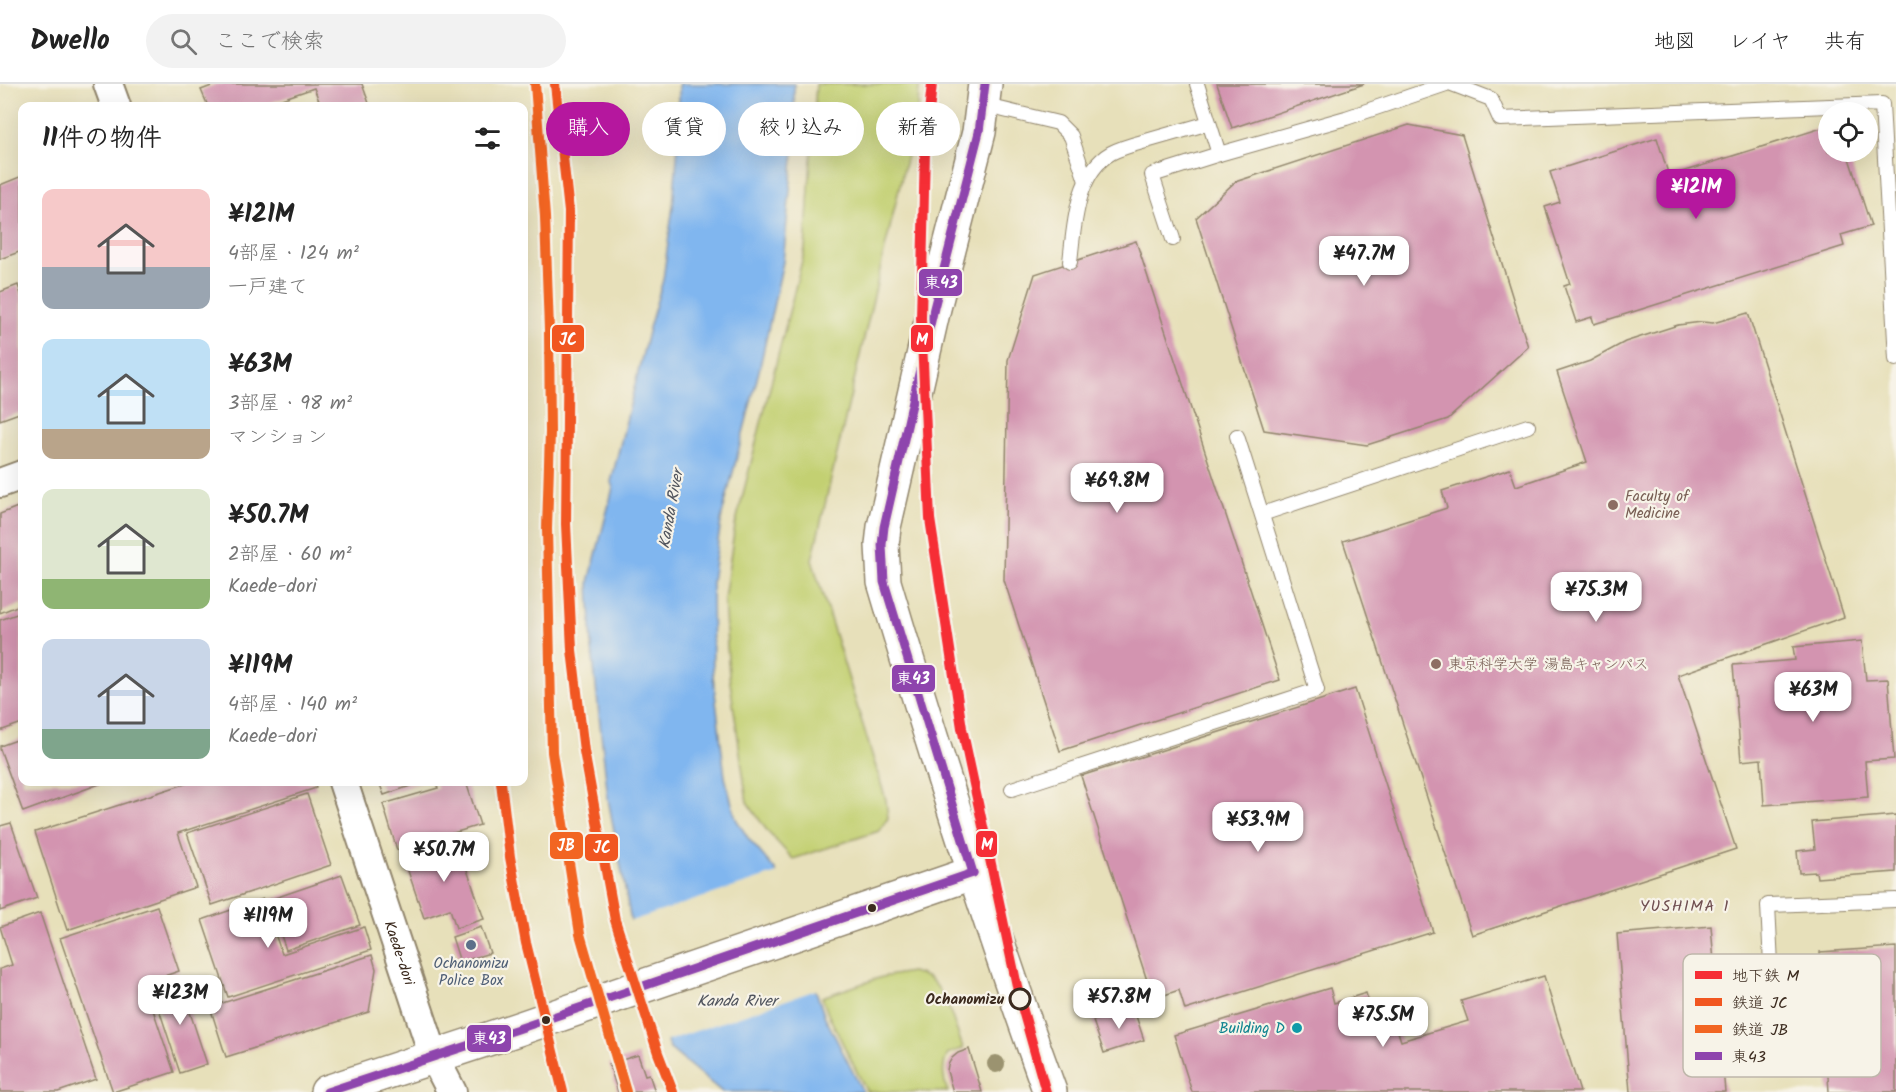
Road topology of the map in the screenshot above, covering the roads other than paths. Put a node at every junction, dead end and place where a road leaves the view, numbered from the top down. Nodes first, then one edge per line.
1 (108, 84) edge
2 (1197, 84) edge
3 (1446, 84) edge
4 (1452, 84) edge
5 (984, 95) edge
6 (115, 102) edge
7 (1209, 123) junction
8 (1219, 154) junction
9 (1086, 181) junction
10 (1173, 239) dead end
11 (1070, 262) dead end
12 (1896, 358) edge
13 (1528, 426) dead end
14 (1237, 436) dead end
15 (18, 476) edge
16 (0, 483) edge
17 (1262, 514) junction
18 (344, 786) edge
19 (1012, 789) dead end
20 (973, 873) junction
21 (1896, 900) edge
22 (1770, 954) edge
23 (434, 1057) junction
24 (327, 1092) edge
25 (452, 1092) edge
26 (1050, 1092) edge

1 - 6 street
2 - 7 lane
3 - 8 lane
4 - 12 lane
5 - 9 lane
5 - 20 main road
7 - 8 lane
7 - 9 lane
8 - 10 lane
9 - 11 lane
13 - 17 lane
14 - 17 lane
15 - 16 street
17 - 19 lane
18 - 23 street, Kaede-dori
20 - 23 main road
20 - 26 main road
21 - 22 lane
23 - 24 main road
23 - 25 street, Kaede-dori

